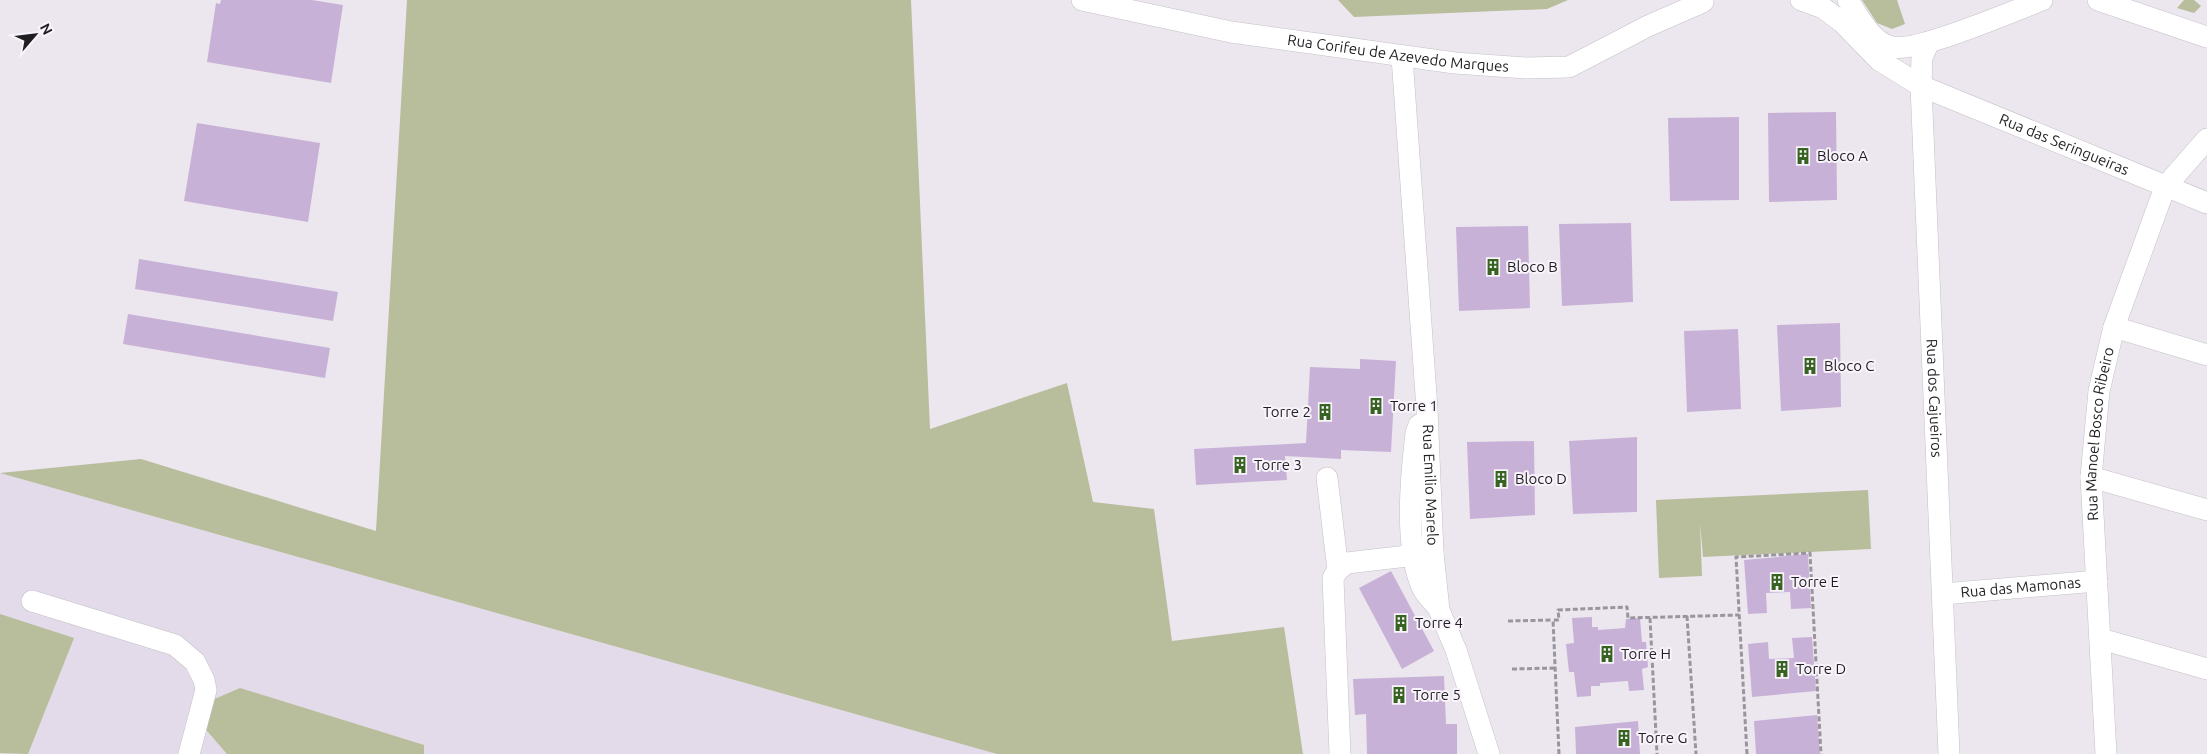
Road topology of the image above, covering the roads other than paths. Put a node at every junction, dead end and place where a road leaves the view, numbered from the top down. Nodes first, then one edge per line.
1 (1082, 0) edge
2 (1801, 0) edge
3 (1848, 0) edge
4 (2042, 0) edge
5 (2098, 0) edge
6 (2132, 0) edge
7 (1708, 1) edge
8 (2173, 24) junction
9 (2207, 37) edge
10 (1929, 42) junction
11 (1402, 57) junction
12 (1921, 86) junction
13 (2207, 139) edge
14 (2166, 187) junction
15 (2207, 203) edge
16 (2114, 327) junction
17 (2207, 356) edge
18 (2091, 477) junction
19 (1327, 478) dead end
20 (2207, 510) edge
21 (1423, 554) junction
22 (1338, 570) junction
23 (2097, 581) junction
24 (1943, 594) junction
25 (32, 600) dead end
26 (2101, 639) junction
27 (2207, 669) edge
28 (189, 754) edge
29 (1340, 754) edge
30 (1488, 754) edge
31 (1949, 754) edge
32 (2106, 754) edge

1 - 11 street, Rua Corifeu de Azevedo Marques
2 - 12 street, Rua das Seringueiras
3 - 10 street
4 - 10 street
5 - 8 street
6 - 8 street
7 - 11 street, Rua Corifeu de Azevedo Marques
8 - 9 street
10 - 12 street, Rua dos Cajueiros
11 - 21 street, Rua Emilio Marelo
12 - 14 street, Rua das Seringueiras
12 - 24 street, Rua dos Cajueiros
13 - 14 street, Rua Manoel Bosco Ribeiro
14 - 15 street, Rua das Seringueiras
14 - 16 street, Rua Manoel Bosco Ribeiro
16 - 17 street
16 - 18 street, Rua Manoel Bosco Ribeiro
18 - 20 street
18 - 23 street, Rua Manoel Bosco Ribeiro
19 - 22 street
21 - 22 street
21 - 30 street, Rua Emilio Marelo
22 - 29 street
23 - 24 street, Rua das Mamonas
23 - 26 street, Rua Manoel Bosco Ribeiro
24 - 31 street, Rua dos Cajueiros
25 - 28 street
26 - 27 street
26 - 32 street, Rua Manoel Bosco Ribeiro

